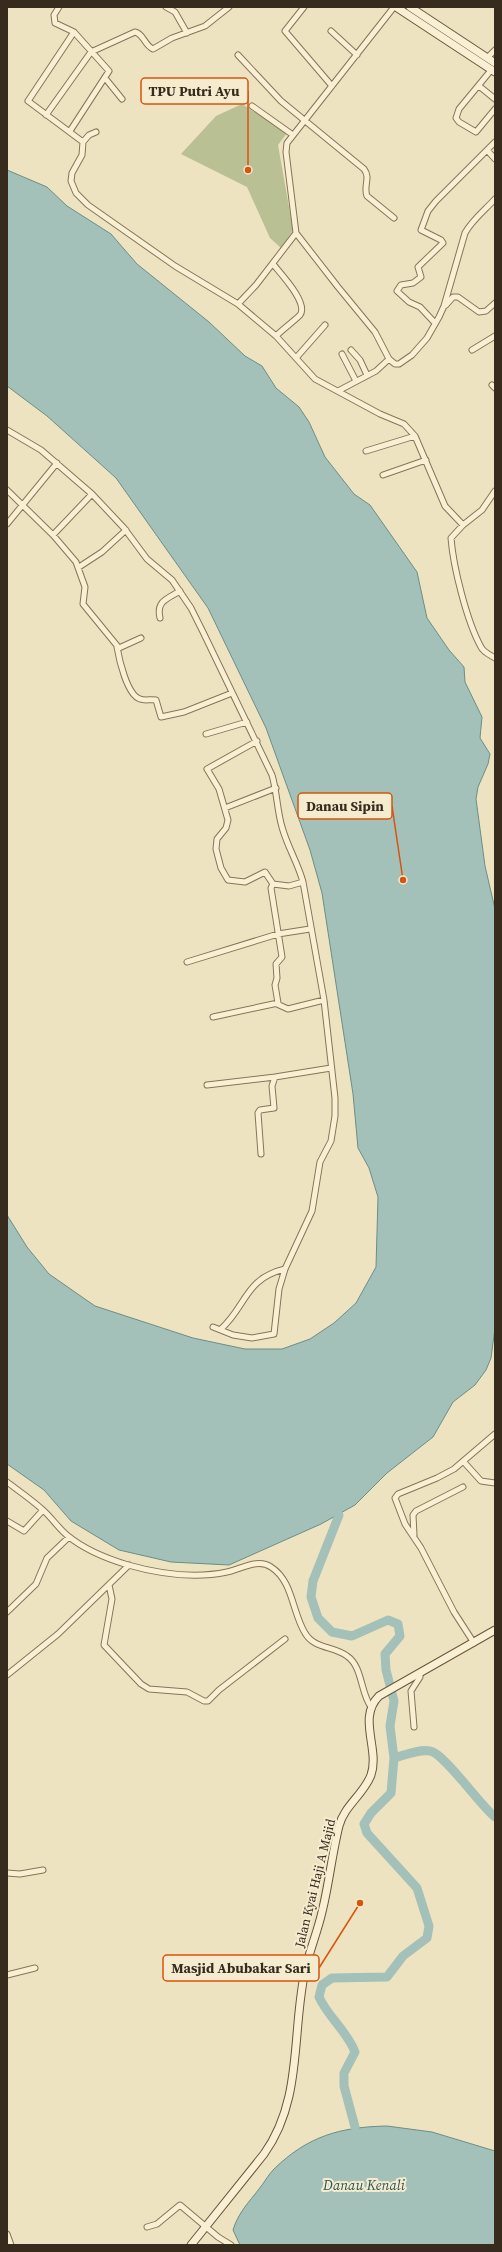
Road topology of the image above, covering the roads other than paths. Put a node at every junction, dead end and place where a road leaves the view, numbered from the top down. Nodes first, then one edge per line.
1 (60, 7) edge
2 (166, 7) edge
3 (229, 7) edge
4 (304, 7) edge
5 (395, 7) edge
6 (410, 7) edge
7 (331, 31) dead end
8 (446, 31) junction
9 (74, 32) junction
10 (187, 33) junction
11 (442, 38) junction
12 (454, 41) junction
13 (495, 50) edge
14 (91, 52) junction
15 (357, 54) junction
16 (238, 55) dead end
17 (487, 58) junction
18 (494, 68) edge
19 (105, 78) junction
20 (332, 86) junction
21 (479, 86) junction
22 (122, 99) dead end
23 (495, 99) edge
24 (252, 106) dead end
25 (495, 109) edge
26 (46, 115) junction
27 (303, 121) junction
28 (70, 131) junction
29 (96, 132) dead end
30 (293, 134) junction
31 (83, 142) junction
32 (495, 142) edge
33 (487, 150) junction
34 (495, 159) edge
35 (495, 199) edge
36 (394, 218) dead end
37 (296, 233) junction
38 (273, 264) junction
39 (495, 302) edge
40 (238, 304) junction
41 (444, 306) junction
42 (435, 323) junction
43 (325, 325) dead end
44 (276, 336) junction
45 (495, 336) edge
46 (351, 350) dead end
47 (472, 350) dead end
48 (342, 354) dead end
49 (296, 358) junction
50 (389, 359) junction
51 (367, 376) junction
52 (356, 381) junction
53 (338, 392) junction
54 (7, 430) edge
55 (415, 436) junction
56 (366, 451) dead end
57 (426, 460) junction
58 (57, 463) junction
59 (382, 475) dead end
60 (7, 490) edge
61 (495, 491) edge
62 (92, 494) junction
63 (23, 506) junction
64 (7, 524) edge
65 (463, 525) junction
66 (126, 530) junction
67 (53, 535) junction
68 (79, 567) junction
69 (180, 590) junction
70 (160, 618) dead end
71 (141, 638) dead end
72 (117, 647) junction
73 (495, 658) edge
74 (232, 693) junction
75 (247, 722) junction
76 (206, 734) dead end
77 (257, 741) junction
78 (276, 788) junction
79 (225, 808) junction
80 (303, 882) junction
81 (273, 884) junction
82 (310, 929) junction
83 (278, 934) junction
84 (187, 962) dead end
85 (324, 1000) junction
86 (277, 1004) junction
87 (213, 1017) dead end
88 (331, 1068) junction
89 (275, 1077) junction
90 (207, 1085) dead end
91 (261, 1154) dead end
92 (285, 1269) junction
93 (213, 1327) dead end
94 (221, 1329) junction
95 (495, 1434) edge
96 (463, 1462) junction
97 (7, 1482) edge
98 (495, 1483) edge
99 (463, 1487) dead end
100 (43, 1510) junction
101 (7, 1521) edge
102 (414, 1535) junction
103 (69, 1537) junction
104 (129, 1566) junction
105 (109, 1585) junction
106 (7, 1612) edge
107 (495, 1630) edge
108 (285, 1639) dead end
109 (474, 1642) junction
110 (420, 1673) junction
111 (7, 1675) edge
112 (371, 1707) junction
113 (414, 1726) dead end
114 (43, 1870) dead end
115 (7, 1873) edge
116 (35, 1968) dead end
117 (7, 1974) edge
118 (147, 2227) dead end
119 (206, 2228) junction
120 (7, 2234) edge
121 (11, 2245) edge
122 (191, 2245) edge
123 (231, 2245) edge

1 - 9 street
2 - 10 street
3 - 10 street
4 - 20 street
5 - 11 main road
5 - 15 street
6 - 8 main road
7 - 15 street
8 - 11 main road
8 - 12 main road
9 - 14 street
9 - 26 street
10 - 14 street
11 - 12 main road
12 - 17 main road
12 - 18 main road
13 - 17 street
14 - 19 street
14 - 26 street
15 - 20 street
16 - 27 street
17 - 18 main road
18 - 21 street
19 - 22 street
19 - 28 street
20 - 27 street
21 - 23 street
21 - 25 street
24 - 30 street
26 - 28 street
27 - 30 street
27 - 36 street
28 - 31 street
29 - 31 street
30 - 37 street
31 - 40 street
32 - 33 street
33 - 34 street
33 - 42 street
35 - 41 street
37 - 38 street
37 - 50 street
38 - 40 street
38 - 44 street
39 - 41 street
40 - 44 street
41 - 42 street
42 - 50 street
43 - 49 street
44 - 49 street
45 - 47 street
46 - 51 street
48 - 52 street
49 - 53 street
50 - 51 street
51 - 52 street
52 - 53 street
53 - 55 street
54 - 58 street
55 - 56 street
55 - 57 street
57 - 59 street
57 - 65 street
58 - 62 street
58 - 63 street
60 - 63 street
61 - 65 street
62 - 66 street
62 - 67 street
63 - 64 street
63 - 67 street
65 - 73 street
66 - 68 street
66 - 69 street
67 - 68 street
68 - 72 street
69 - 70 street
69 - 74 street
71 - 72 street
72 - 74 street
74 - 75 street
75 - 76 street
75 - 77 street
77 - 78 street
77 - 79 street
78 - 79 street
78 - 80 street
79 - 81 street
80 - 81 street
80 - 82 street
81 - 83 street
82 - 83 street
82 - 85 street
83 - 84 street
83 - 86 street
85 - 86 street
85 - 88 street
86 - 87 street
88 - 89 street
88 - 92 street
89 - 90 street
89 - 91 street
92 - 94 street
92 - 94 street
93 - 94 street
95 - 96 street
96 - 98 street
96 - 102 street
97 - 100 street
99 - 102 street
100 - 101 street
100 - 103 street
102 - 109 street
103 - 104 street
103 - 106 street
104 - 105 street
104 - 112 street
105 - 108 street
105 - 111 street
107 - 109 main road
109 - 110 main road
110 - 112 main road
110 - 113 street
112 - 119 main road, Jalan Kyai Haji A Majid
114 - 115 street
116 - 117 street
118 - 119 street
119 - 122 main road, Jalan Kyai Haji A Majid
119 - 123 street
120 - 121 street

